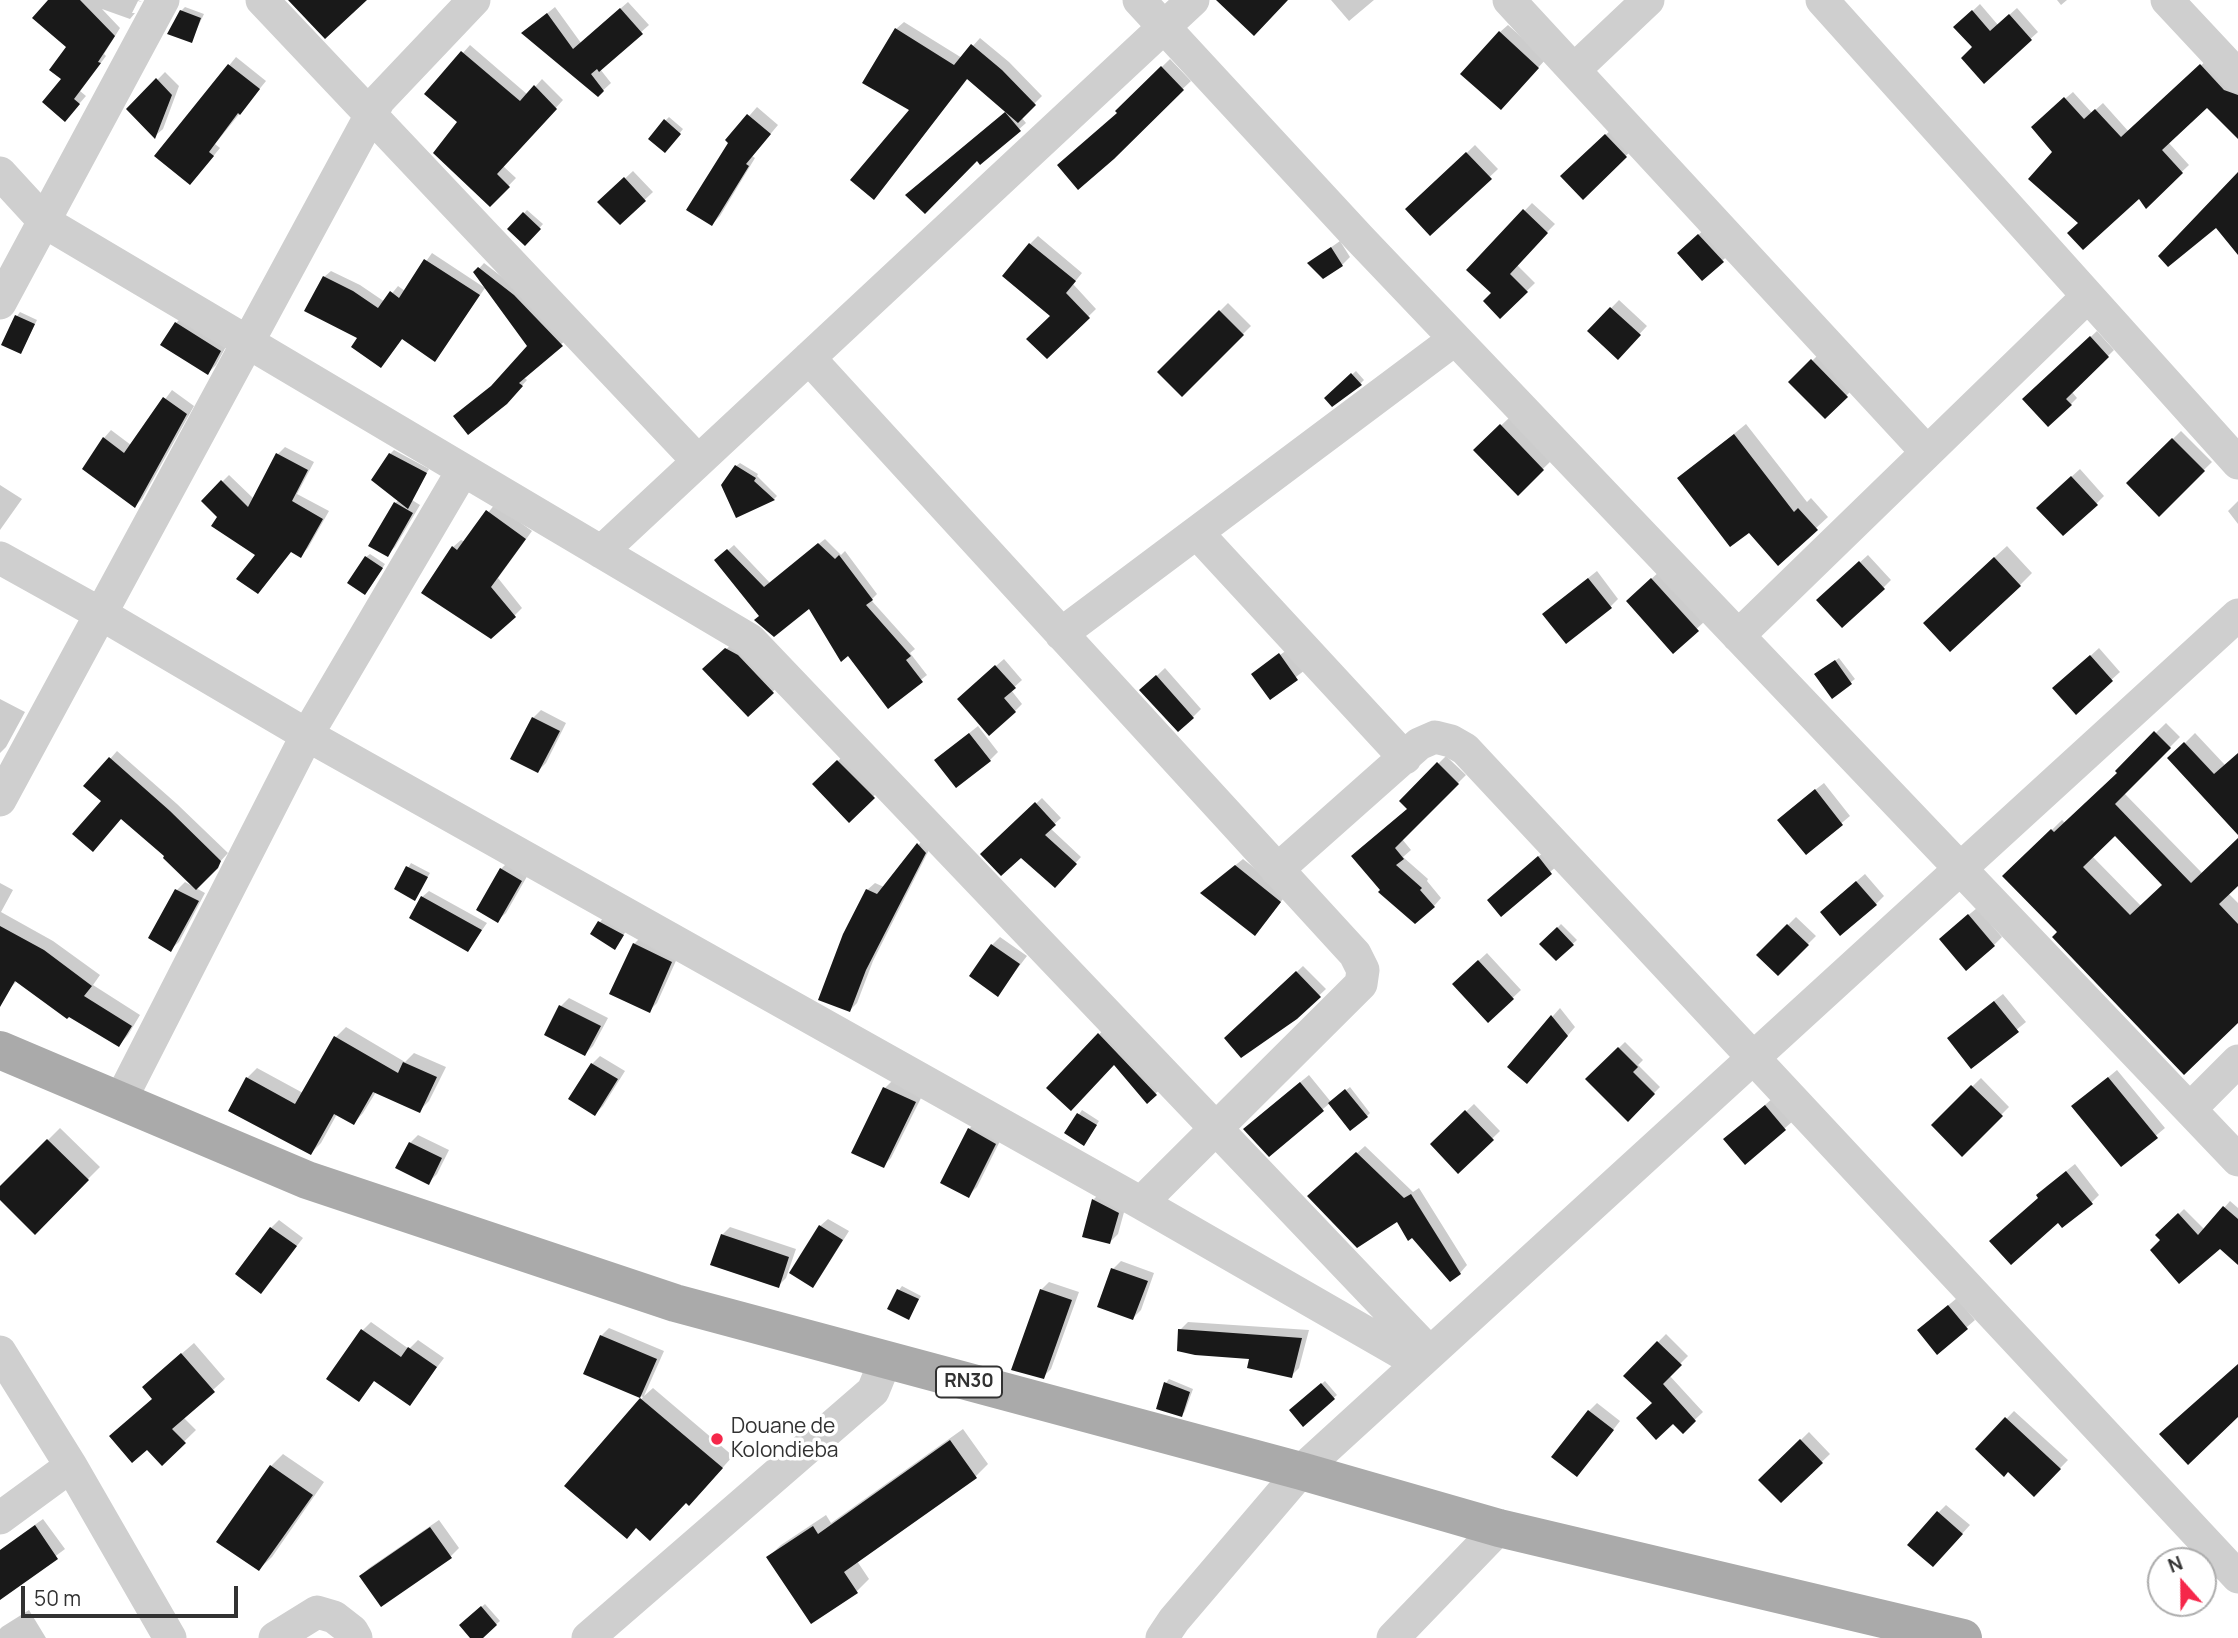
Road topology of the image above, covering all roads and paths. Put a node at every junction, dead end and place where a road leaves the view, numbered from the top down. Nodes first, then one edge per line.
1 (163, 0) edge
2 (262, 0) edge
3 (474, 0) edge
4 (1139, 0) edge
5 (1193, 0) edge
6 (1509, 0) edge
7 (1648, 0) edge
8 (1822, 0) edge
9 (2167, 0) edge
10 (1164, 27) junction
11 (1574, 70) junction
12 (2238, 76) edge
13 (370, 115) junction
14 (0, 173) edge
15 (45, 222) junction
16 (2088, 296) junction
17 (0, 303) edge
18 (1455, 339) junction
19 (247, 342) junction
20 (809, 358) junction
21 (1926, 452) junction
22 (698, 461) junction
23 (2238, 463) edge
24 (463, 470) junction
25 (1197, 533) junction
26 (601, 552) junction
27 (0, 558) edge
28 (101, 614) junction
29 (2238, 615) edge
30 (1061, 634) junction
31 (1738, 636) junction
32 (307, 735) junction
33 (1405, 758) junction
34 (0, 800) edge
35 (1960, 869) junction
36 (1277, 870) junction
37 (0, 1050) edge
38 (1752, 1059) junction
39 (2238, 1061) edge
40 (120, 1101) junction
41 (2190, 1109) junction
42 (1216, 1129) junction
43 (2238, 1160) edge
44 (1141, 1203) junction
45 (0, 1352) edge
46 (1425, 1358) junction
47 (886, 1359) junction
48 (71, 1466) junction
49 (1301, 1471) junction
50 (0, 1518) edge
51 (1499, 1528) junction
52 (2238, 1577) edge
53 (1865, 1626) edge
54 (170, 1638) edge
55 (275, 1638) edge
56 (356, 1638) edge
57 (588, 1638) edge
58 (1162, 1638) edge
59 (1393, 1638) edge
60 (1963, 1638) edge

1 - 15 street
2 - 13 street
3 - 13 street
4 - 10 street
5 - 10 street
6 - 11 street
7 - 11 street
8 - 16 street
9 - 12 street
10 - 18 street
10 - 20 street
11 - 21 street
13 - 19 street
13 - 22 street
14 - 15 street
15 - 17 street
15 - 19 street
16 - 21 street
16 - 23 street
18 - 25 street
18 - 31 street
19 - 24 street
19 - 28 street
20 - 22 street
20 - 30 street
21 - 31 street
22 - 26 street
24 - 26 street
24 - 32 street
25 - 30 street
25 - 33 street
26 - 42 street
27 - 28 street
28 - 32 street
28 - 34 street
29 - 35 street
30 - 36 street
31 - 35 street
32 - 40 street
32 - 44 street
33 - 36 street
33 - 38 street
35 - 38 street
35 - 41 street
36 - 42 street
37 - 40 main road, RN30
38 - 46 street
38 - 52 street
39 - 41 street
40 - 47 main road, RN30
41 - 43 street
42 - 44 street
42 - 46 street
44 - 46 street
45 - 48 street
46 - 49 street
47 - 49 main road, RN30
47 - 57 street
48 - 50 street
48 - 54 street
49 - 51 main road, RN30
49 - 58 street
51 - 53 main road, RN30
51 - 59 street
53 - 60 main road, RN30
55 - 56 street

